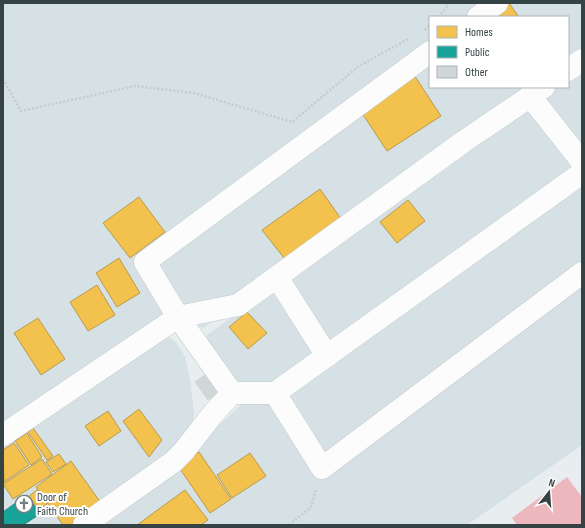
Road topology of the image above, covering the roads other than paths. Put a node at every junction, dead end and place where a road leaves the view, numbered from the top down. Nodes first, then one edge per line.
1 (497, 3) edge
2 (479, 16) edge
3 (429, 53) edge
4 (582, 60) edge
5 (569, 69) edge
6 (537, 92) edge
7 (582, 162) edge
8 (582, 173) edge
9 (582, 272) edge
10 (277, 277) junction
11 (178, 317) junction
12 (327, 356) junction
13 (275, 393) junction
14 (232, 394) junction
15 (3, 435) edge
16 (84, 525) edge

1 - 2 street
3 - 11 street
4 - 5 street
6 - 7 street
6 - 10 street
8 - 12 street
9 - 13 street
10 - 11 street
10 - 12 street
11 - 14 street
11 - 15 street
12 - 13 street
13 - 14 street
14 - 16 street

